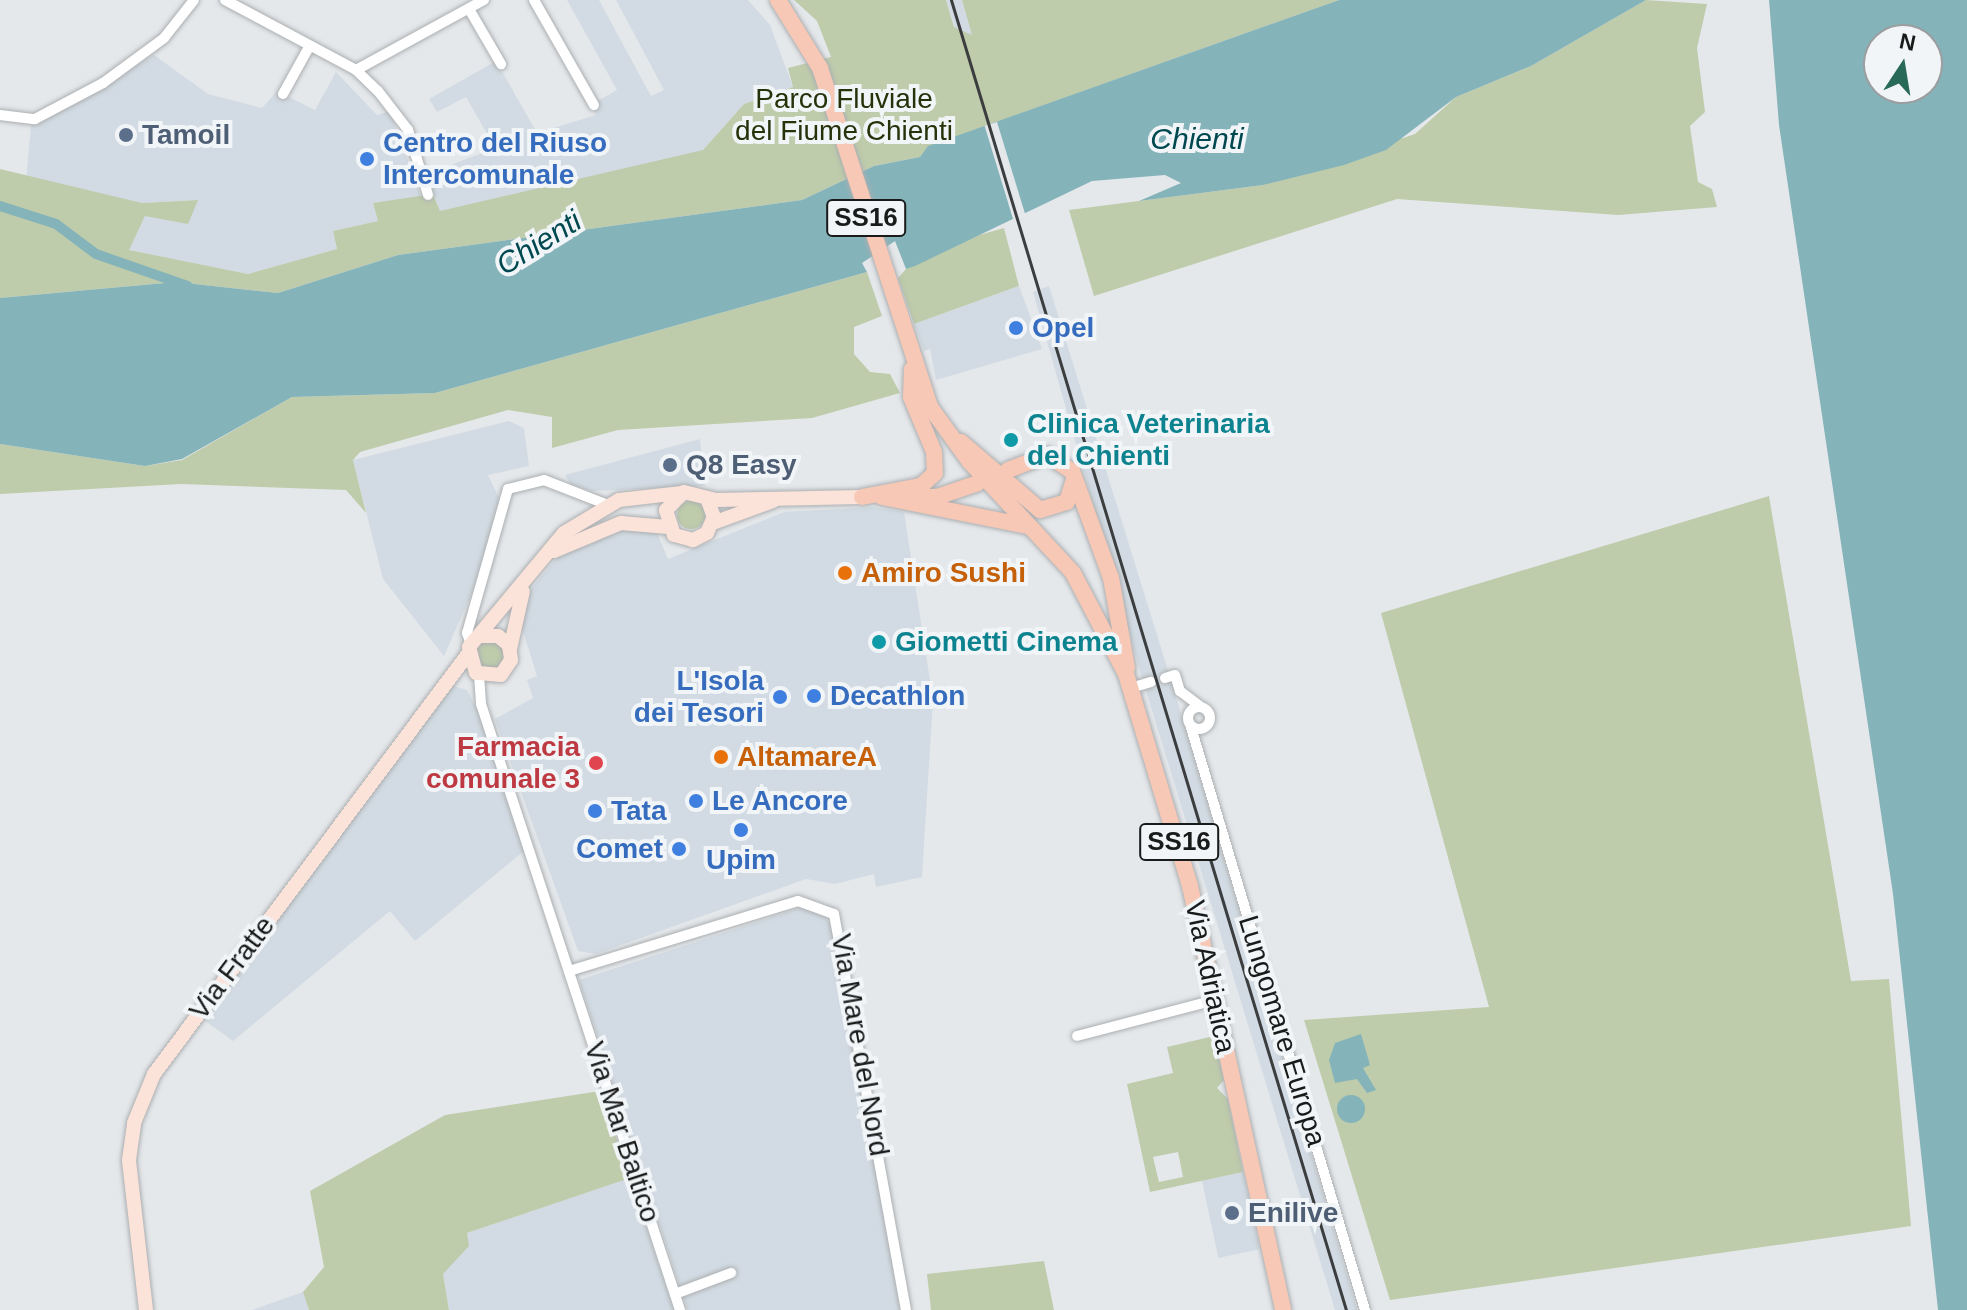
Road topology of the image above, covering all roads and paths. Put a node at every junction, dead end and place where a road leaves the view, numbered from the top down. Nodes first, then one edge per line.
1 (194, 0) edge
2 (225, 0) edge
3 (484, 0) edge
4 (534, 0) edge
5 (778, 0) edge
6 (469, 9) junction
7 (309, 47) junction
8 (501, 64) dead end
9 (356, 70) junction
10 (283, 94) dead end
11 (594, 105) dead end
12 (0, 115) edge
13 (428, 195) dead end
14 (910, 362) junction
15 (945, 433) junction
16 (1008, 470) dead end
17 (1074, 477) junction
18 (978, 483) dead end
19 (680, 493) junction
20 (787, 497) junction
21 (862, 497) junction
22 (882, 497) junction
23 (707, 498) junction
24 (608, 505) junction
25 (713, 523) junction
26 (668, 527) junction
27 (1035, 531) junction
28 (544, 558) junction
29 (528, 580) junction
30 (473, 645) junction
31 (510, 649) junction
32 (484, 675) junction
33 (1170, 677) dead end
34 (451, 681) junction
35 (1129, 681) junction
36 (1151, 682) dead end
37 (1201, 707) junction
38 (1190, 724) junction
39 (1204, 727) junction
40 (1198, 753) junction
41 (569, 971) junction
42 (1215, 1000) junction
43 (1077, 1036) dead end
44 (731, 1273) dead end
45 (675, 1294) junction
46 (148, 1306) edge
47 (680, 1310) edge
48 (906, 1310) edge
49 (1283, 1310) edge
50 (1365, 1310) edge

1 - 12 street
2 - 7 street
3 - 6 street
4 - 11 street
5 - 14 main road, SS16
6 - 8 street
6 - 9 street
7 - 9 street
7 - 10 street
9 - 13 street
14 - 15 main road, SS16
14 - 21 main road
15 - 17 main road
15 - 27 main road, SS16
16 - 17 main road
17 - 35 main road
18 - 22 main road
19 - 23 main road, Via Fratte
19 - 24 main road, Via Fratte
19 - 26 main road
20 - 21 main road, Via Fratte
20 - 23 main road, Via Fratte
20 - 25 main road, Via Fratte
21 - 22 main road
22 - 27 main road
23 - 25 main road
24 - 28 main road, Via Fratte
24 - 30 street
25 - 26 main road, Via Fratte
26 - 28 main road, Via Fratte
27 - 35 main road, Via Adriatica / SS16
28 - 29 main road, Via Fratte
29 - 30 main road, Via Fratte
29 - 31 main road, Via Fratte
30 - 31 main road
30 - 32 main road
30 - 34 main road, Via Fratte
31 - 32 main road, Via Fratte
32 - 34 main road
32 - 41 street, Via Mar Baltico
33 - 37 street
34 - 46 main road, Via Fratte
35 - 36 street
35 - 42 main road, Via Adriatica / SS16
37 - 38 street
37 - 39 street
38 - 39 street
38 - 40 street, Lungomare Europa
39 - 40 street
40 - 50 street, Lungomare Europa
41 - 45 street, Via Mar Baltico
41 - 48 street, Via Mare del Nord
42 - 43 street
42 - 49 main road, Via Adriatica / SS16
44 - 45 street
45 - 47 street, Via Mar Baltico

